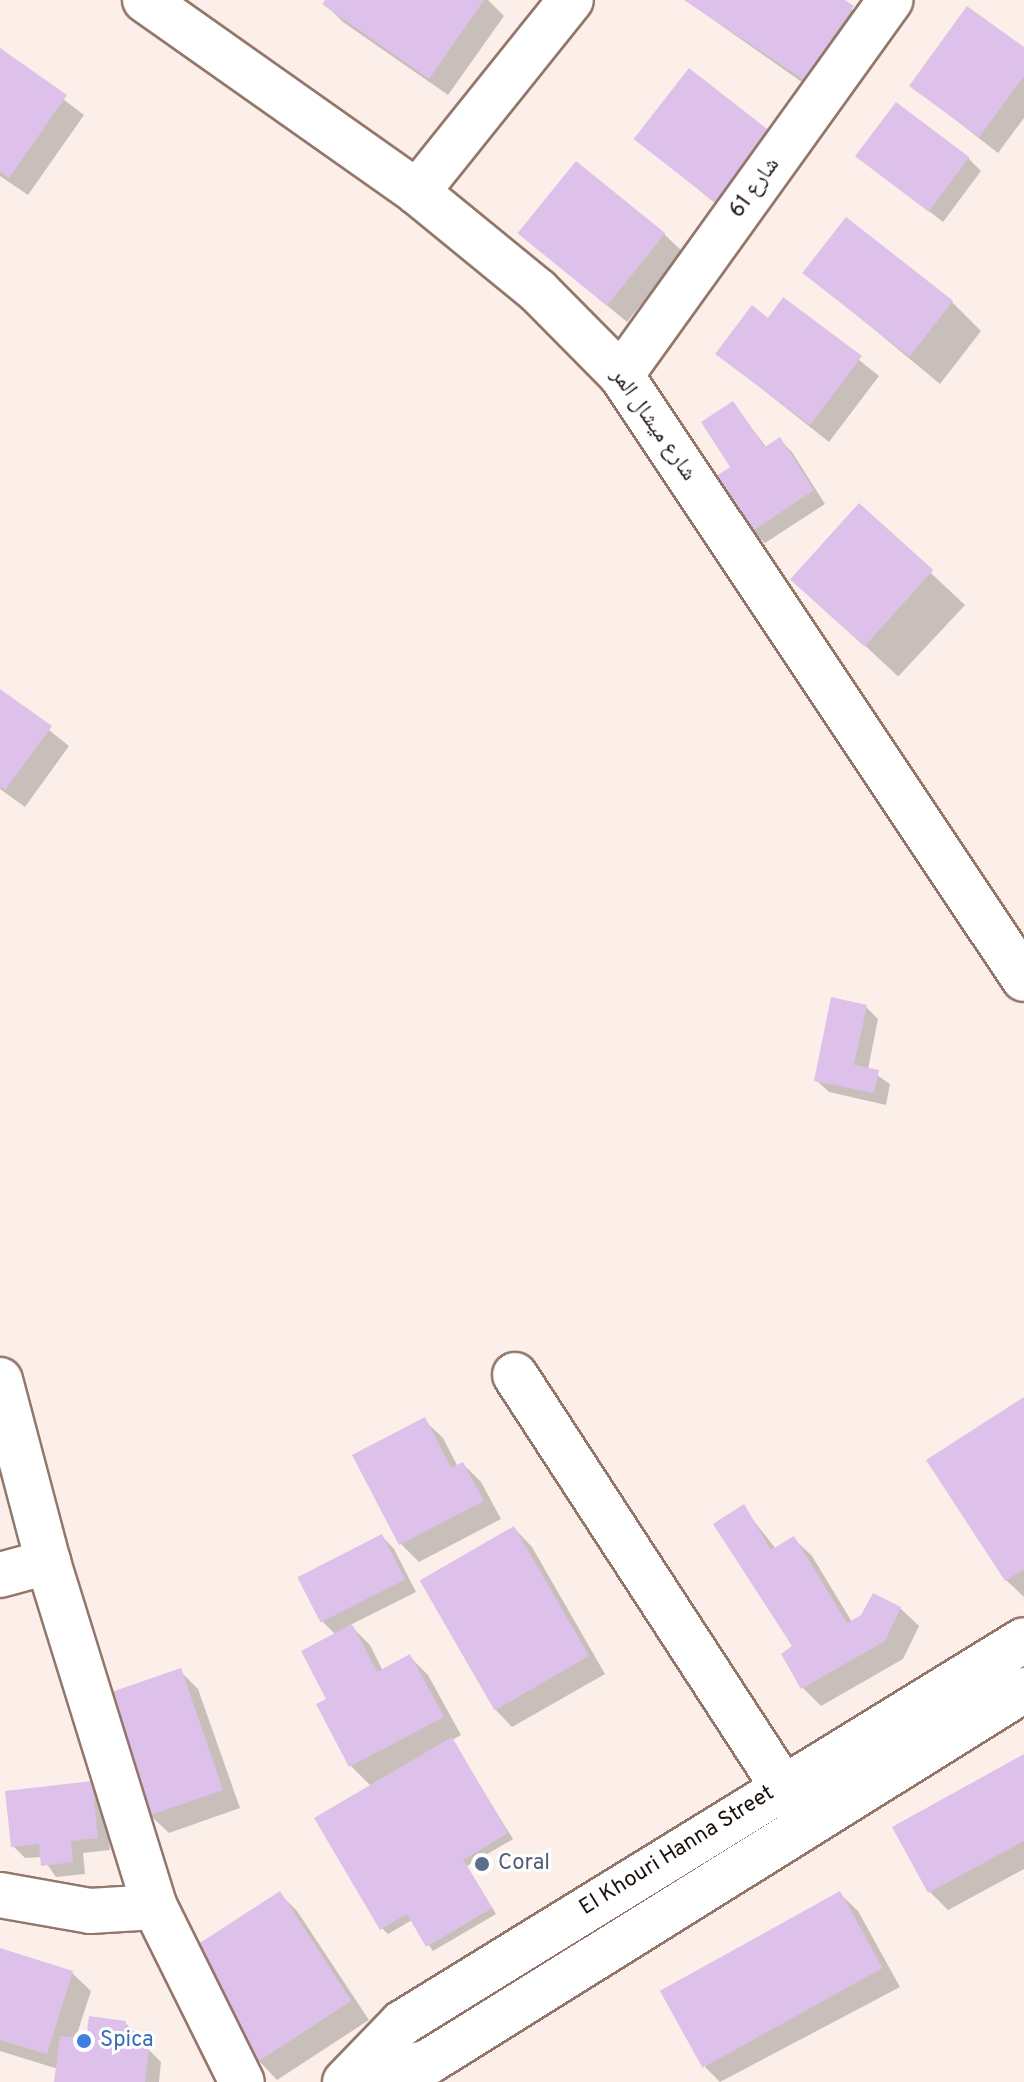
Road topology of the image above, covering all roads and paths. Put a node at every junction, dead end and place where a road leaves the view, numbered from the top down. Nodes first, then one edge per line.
1 (145, 0) edge
2 (571, 0) edge
3 (890, 0) edge
4 (417, 192) junction
5 (621, 375) junction
6 (1024, 979) edge
7 (515, 1375) dead end
8 (0, 1380) edge
9 (48, 1562) junction
10 (0, 1575) edge
11 (1024, 1640) edge
12 (1024, 1690) edge
13 (782, 1785) junction
14 (807, 1823) junction
15 (0, 1895) edge
16 (155, 1907) junction
17 (402, 2023) junction
18 (436, 2072) edge
19 (242, 2082) edge
20 (345, 2082) edge
21 (358, 2082) edge

1 - 4 street, شارع ميشال المر
2 - 4 street
3 - 5 street, شارع 61
4 - 5 street, شارع ميشال المر
5 - 6 street, شارع ميشال المر
7 - 13 street
8 - 9 street
9 - 10 street
9 - 16 street
11 - 13 street, El Khouri Hanna Street
12 - 14 street, El Khouri Hanna Street
13 - 14 street
13 - 17 street, El Khouri Hanna Street
14 - 18 street, El Khouri Hanna Street
15 - 16 street
16 - 19 street
17 - 18 street
17 - 20 street, El Khouri Hanna Street
18 - 21 street, El Khouri Hanna Street

